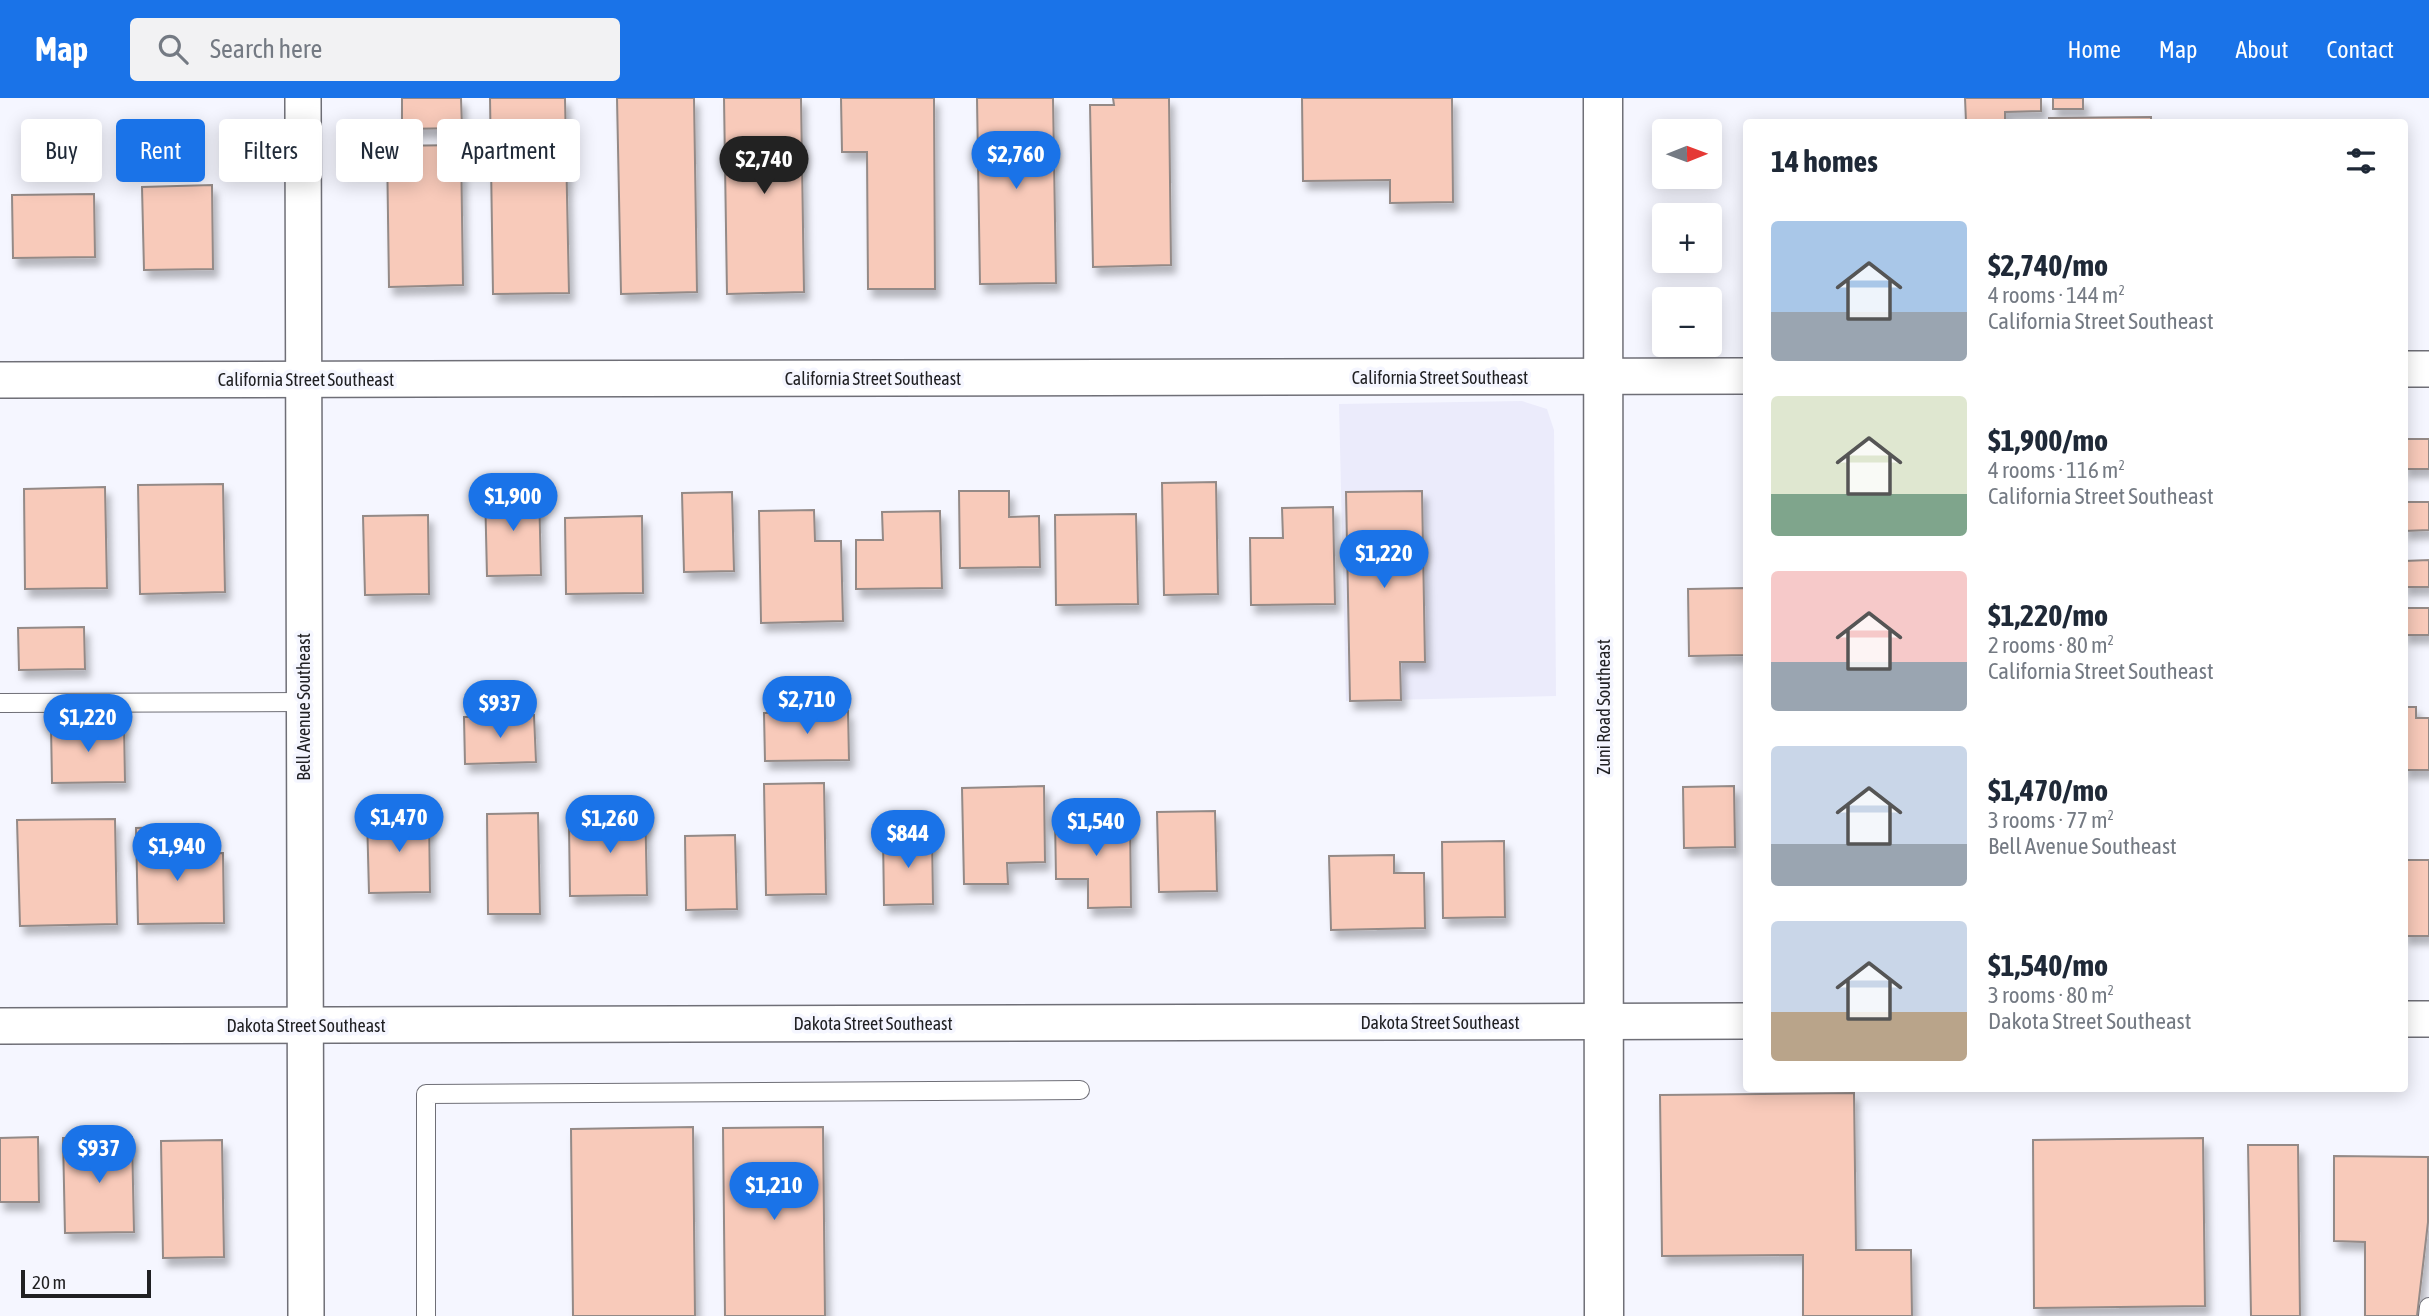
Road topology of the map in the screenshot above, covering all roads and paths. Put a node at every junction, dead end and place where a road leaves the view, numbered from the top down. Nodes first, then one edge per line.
1 (303, 98) edge
2 (1603, 98) edge
3 (2408, 369) edge
4 (2429, 369) edge
5 (1743, 376) edge
6 (1603, 377) junction
7 (302, 379) junction
8 (0, 380) edge
9 (303, 702) junction
10 (0, 703) edge
11 (2408, 1019) edge
12 (2429, 1019) edge
13 (1603, 1021) junction
14 (1743, 1021) edge
15 (304, 1025) junction
16 (0, 1026) edge
17 (1080, 1090) dead end
18 (2429, 1307) edge
19 (306, 1316) edge
20 (425, 1316) edge
21 (1604, 1316) edge
22 (2428, 1316) edge

1 - 7 street, Bell Avenue Southeast
2 - 6 street, Zuni Road Southeast
3 - 4 street
5 - 6 street, California Street Southeast
6 - 7 street, California Street Southeast
6 - 13 street, Zuni Road Southeast
7 - 8 street, California Street Southeast
7 - 9 street, Bell Avenue Southeast
9 - 10 lane
9 - 15 street, Bell Avenue Southeast
11 - 12 street
13 - 14 street, Dakota Street Southeast
13 - 15 street, Dakota Street Southeast
13 - 21 street, Zuni Road Southeast
15 - 16 street, Dakota Street Southeast
15 - 19 street, Bell Avenue Southeast
17 - 20 lane
18 - 22 lane

